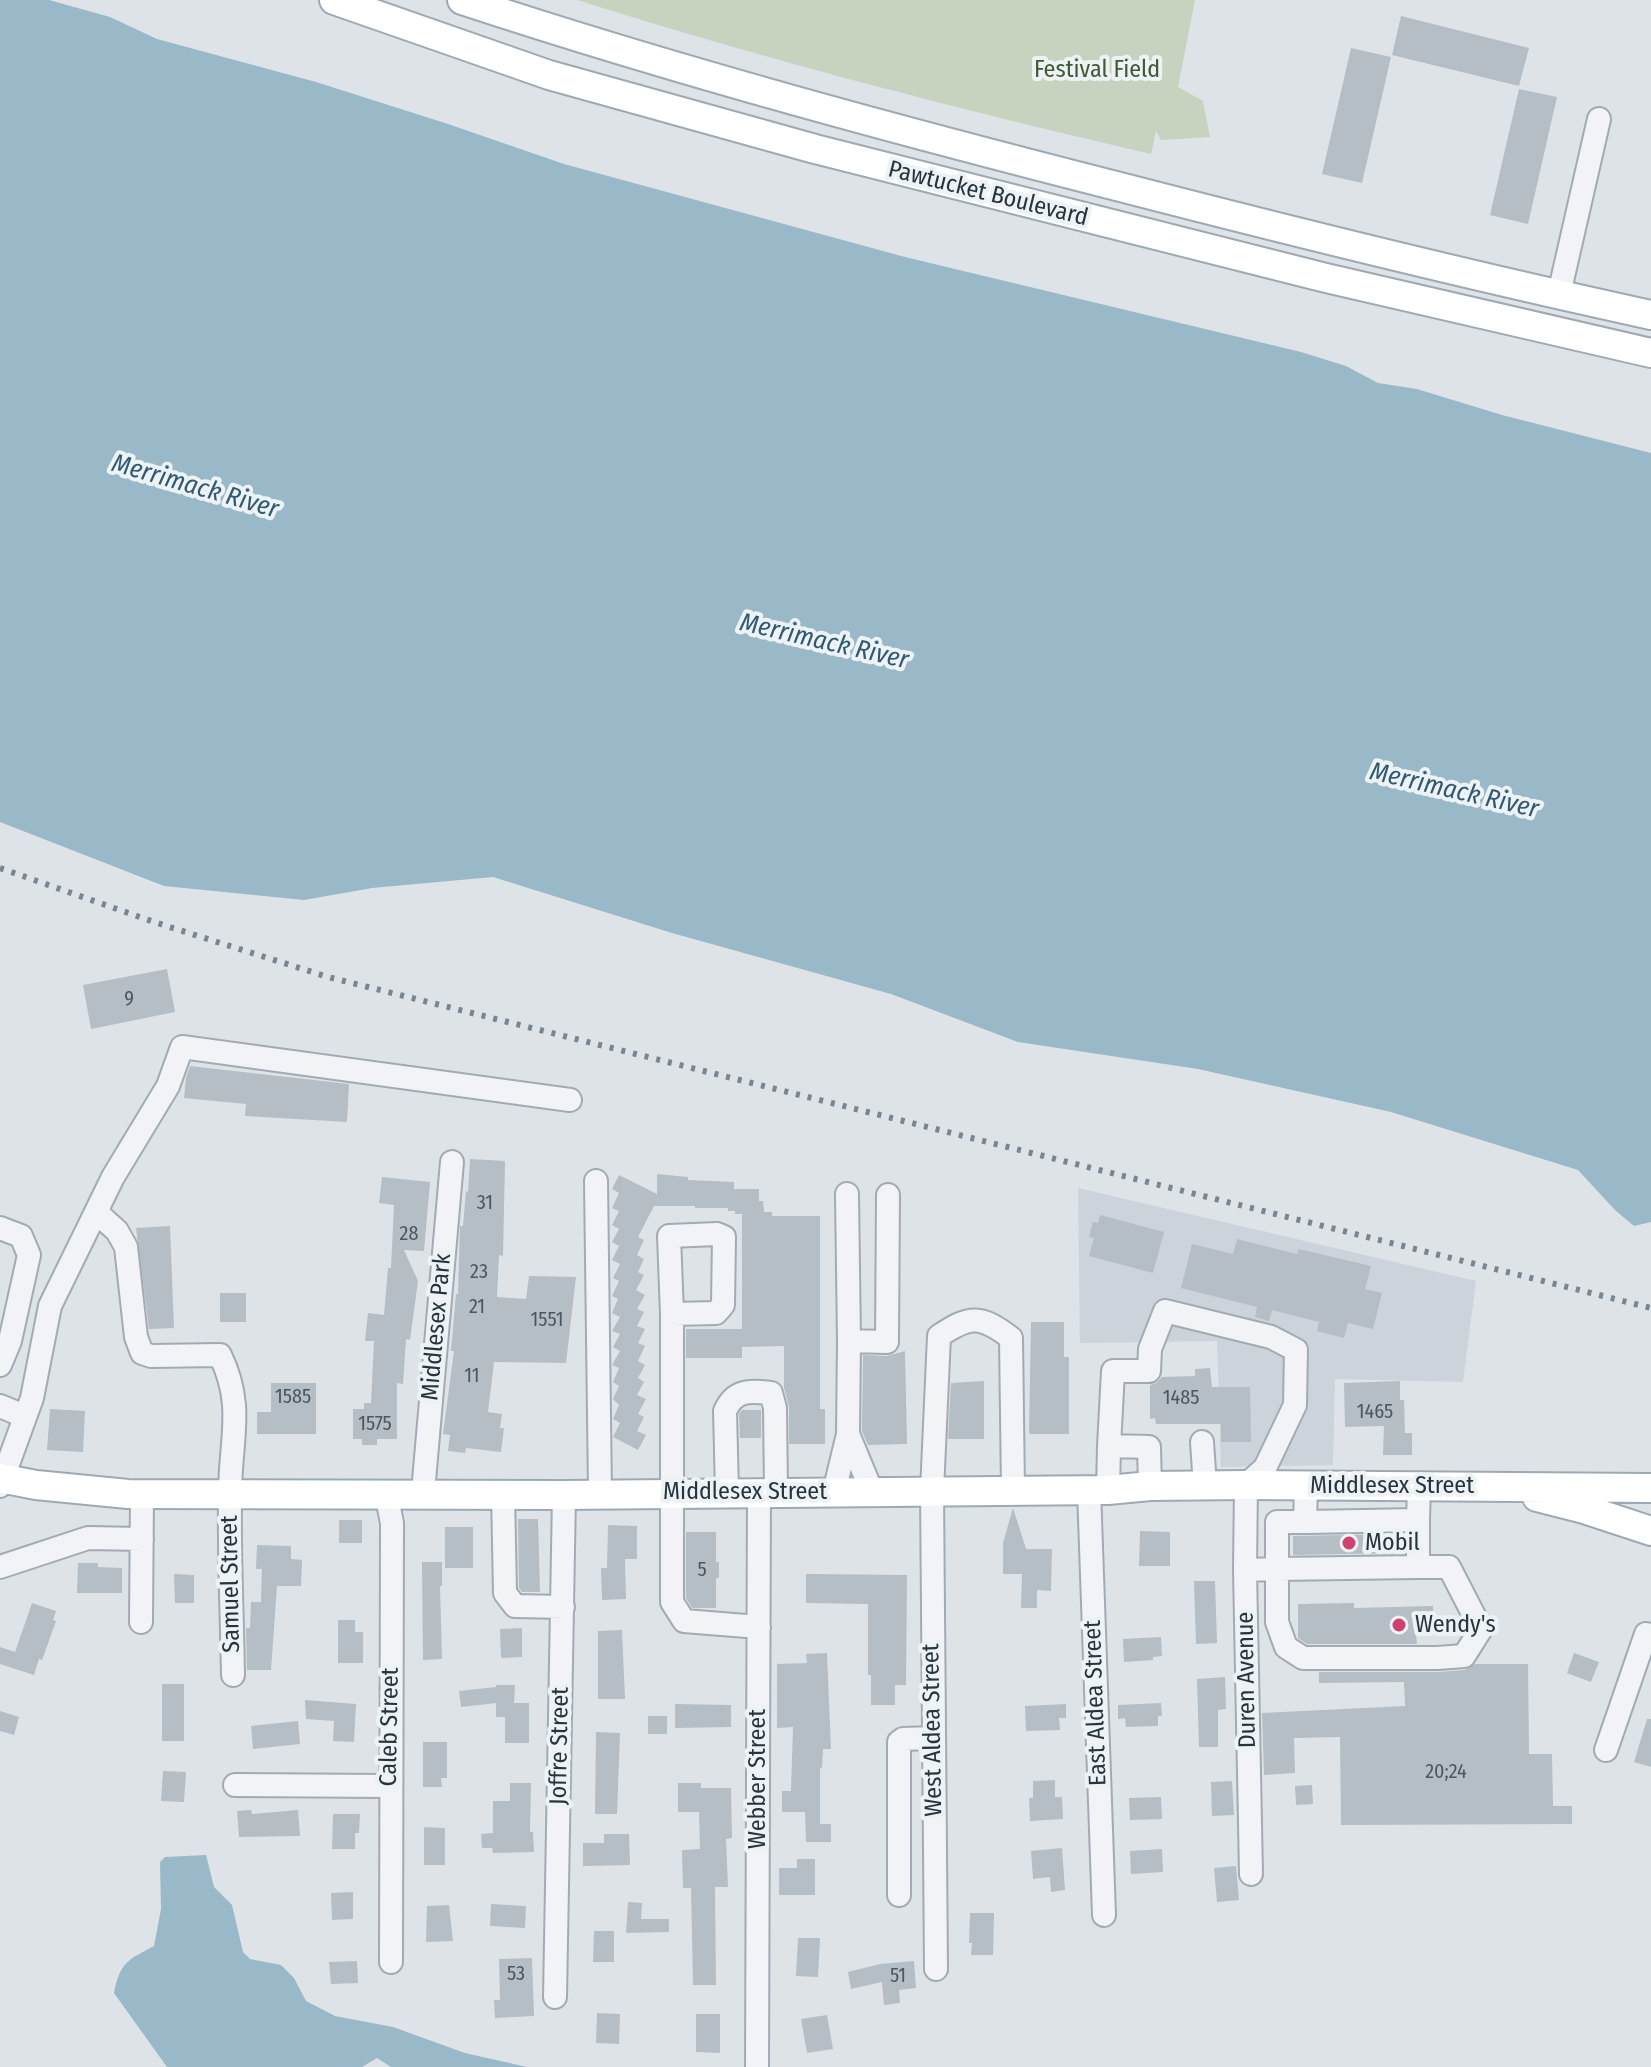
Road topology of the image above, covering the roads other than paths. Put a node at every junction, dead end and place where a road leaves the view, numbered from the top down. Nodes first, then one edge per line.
1 (334, 0) edge
2 (462, 0) edge
3 (1599, 119) dead end
4 (1559, 294) junction
5 (1651, 315) edge
6 (1651, 353) edge
7 (570, 1100) dead end
8 (452, 1162) dead end
9 (596, 1181) dead end
10 (847, 1194) dead end
11 (888, 1195) dead end
12 (94, 1216) junction
13 (0, 1228) edge
14 (672, 1314) dead end
15 (849, 1341) junction
16 (0, 1365) edge
17 (0, 1406) edge
18 (24, 1416) junction
19 (848, 1434) junction
20 (1202, 1442) dead end
21 (1109, 1446) junction
22 (1, 1481) edge
23 (1246, 1485) junction
24 (1419, 1485) junction
25 (1150, 1486) junction
26 (1205, 1486) junction
27 (1306, 1486) junction
28 (1490, 1486) junction
29 (1013, 1490) junction
30 (1098, 1490) junction
31 (1647, 1490) edge
32 (932, 1491) junction
33 (423, 1492) junction
34 (673, 1492) junction
35 (727, 1492) junction
36 (767, 1492) junction
37 (834, 1492) junction
38 (872, 1492) junction
39 (230, 1493) junction
40 (386, 1493) junction
41 (503, 1493) junction
42 (600, 1493) junction
43 (142, 1494) junction
44 (564, 1495) junction
45 (1418, 1520) junction
46 (1305, 1522) junction
47 (1651, 1531) edge
48 (142, 1539) junction
49 (0, 1567) edge
50 (1418, 1567) junction
51 (1277, 1569) junction
52 (1245, 1570) junction
53 (563, 1607) junction
54 (141, 1622) dead end
55 (759, 1627) junction
56 (1651, 1636) edge
57 (233, 1675) dead end
58 (933, 1738) junction
59 (1606, 1750) dead end
60 (235, 1785) dead end
61 (389, 1786) junction
62 (1251, 1874) dead end
63 (899, 1895) dead end
64 (1104, 1915) dead end
65 (391, 1962) dead end
66 (936, 1969) dead end
67 (555, 1997) dead end
68 (757, 2067) edge

1 - 6 main road, Pawtucket Boulevard
2 - 4 main road, Pawtucket Boulevard
3 - 4 street
4 - 5 main road, Pawtucket Boulevard
7 - 12 street
8 - 33 street, Middlesex Park
9 - 42 street
10 - 15 street
11 - 15 street
12 - 18 street
12 - 39 street, Samuel Street
13 - 16 street
14 - 34 street
15 - 19 street
17 - 18 street
18 - 22 street
19 - 37 street
19 - 38 street
20 - 26 street
21 - 23 street, East Aldea Street
21 - 25 street
21 - 30 street, East Aldea Street
22 - 43 main road, Middlesex Street
23 - 26 main road, Middlesex Street
23 - 27 main road, Middlesex Street
23 - 52 street, Duren Avenue
24 - 27 main road, Middlesex Street
24 - 28 main road, Middlesex Street
24 - 45 street
25 - 26 main road, Middlesex Street
25 - 30 main road, Middlesex Street
27 - 46 street
28 - 31 main road, Middlesex Street
28 - 47 main road, Middlesex Street
29 - 30 main road, Middlesex Street
29 - 32 main road, Middlesex Street
29 - 32 street, West Aldea Street
30 - 64 street, East Aldea Street
32 - 38 main road, Middlesex Street
32 - 58 street, West Aldea Street
33 - 40 main road, Middlesex Street
33 - 41 main road, Middlesex Street
34 - 35 main road, Middlesex Street
34 - 42 main road, Middlesex Street
34 - 55 street
35 - 36 main road, Middlesex Street
35 - 36 street, Webber Street
36 - 37 main road, Middlesex Street
36 - 55 street, Webber Street
37 - 38 main road, Middlesex Street
39 - 40 main road, Middlesex Street
39 - 43 main road, Middlesex Street
39 - 57 street, Samuel Street
40 - 61 street, Caleb Street
41 - 44 main road, Middlesex Street
41 - 53 street
42 - 44 main road, Middlesex Street
43 - 48 street
44 - 53 street, Joffre Street
45 - 46 street
45 - 50 street
46 - 51 street
48 - 49 street
48 - 54 street
50 - 51 street
50 - 51 street
51 - 52 street
52 - 62 street, Duren Avenue
53 - 67 street, Joffre Street
55 - 68 street, Webber Street
56 - 59 street
58 - 63 street
58 - 66 street, West Aldea Street
60 - 61 street
61 - 65 street, Caleb Street

